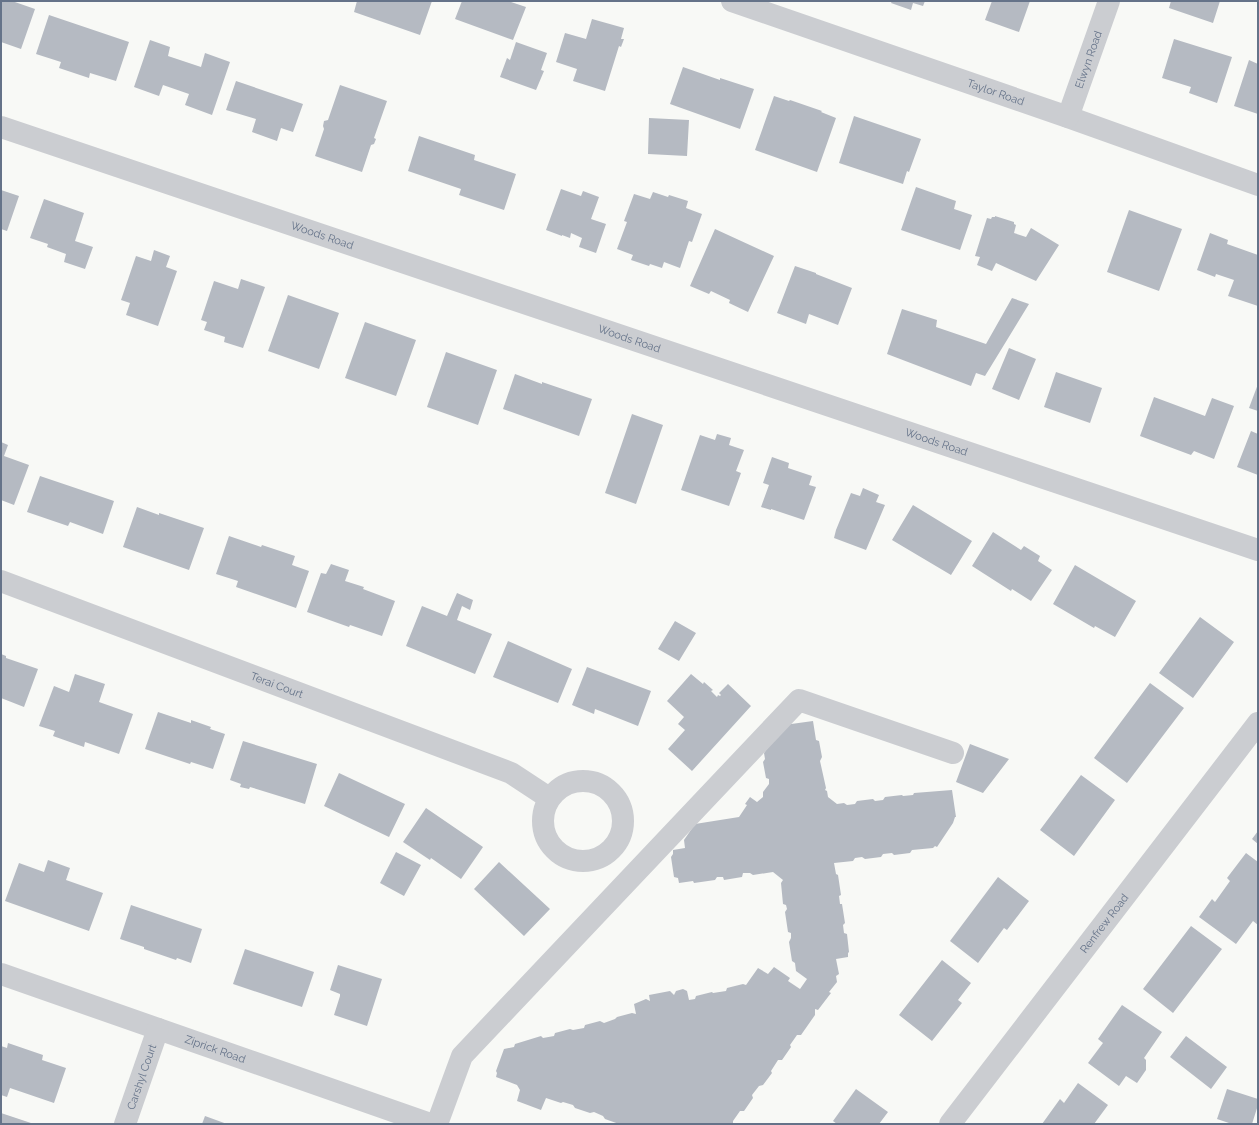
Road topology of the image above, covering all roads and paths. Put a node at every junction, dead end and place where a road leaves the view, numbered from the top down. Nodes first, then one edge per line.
1 (732, 1) edge
2 (1109, 1) edge
3 (1068, 117) junction
4 (1, 127) edge
5 (1258, 185) edge
6 (1258, 550) edge
7 (1, 581) edge
8 (1258, 723) edge
9 (953, 753) dead end
10 (549, 798) junction
11 (611, 851) junction
12 (632, 877) junction
13 (1, 974) edge
14 (158, 1029) junction
15 (125, 1124) edge
16 (430, 1124) edge
17 (437, 1124) edge
18 (950, 1124) edge

1 - 3 street, Taylor Road
2 - 3 street, Elwyn Road
3 - 5 street, Taylor Road
4 - 6 street, Woods Road
7 - 10 street, Terai Court
8 - 18 street, Renfrew Road
9 - 12 street
10 - 11 street
10 - 11 street
11 - 12 street
12 - 17 street
13 - 14 street, Ziprick Road
14 - 15 street, Carshyl Court
14 - 16 street, Ziprick Road

